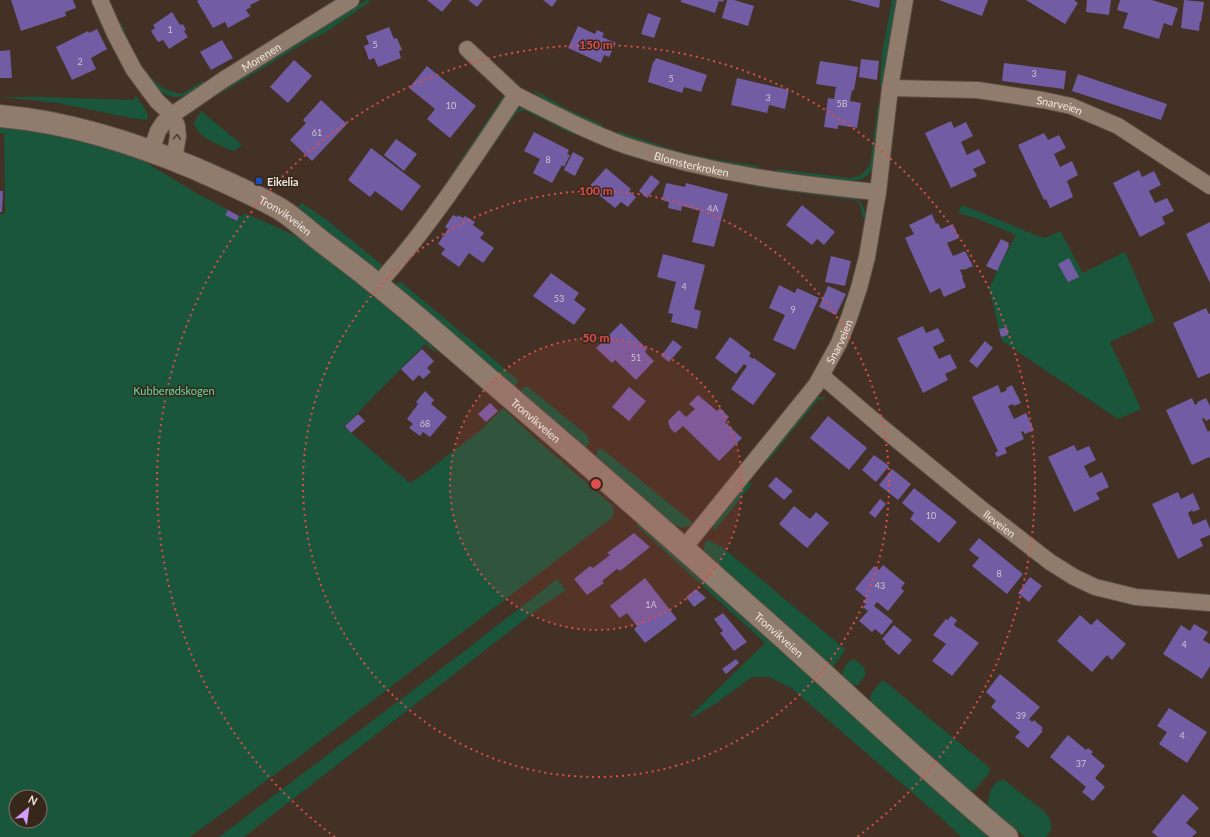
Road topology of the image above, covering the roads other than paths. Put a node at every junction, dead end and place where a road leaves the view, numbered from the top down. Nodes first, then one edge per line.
1 (100, 0) edge
2 (351, 0) edge
3 (905, 0) edge
4 (467, 49) dead end
5 (890, 88) junction
6 (516, 95) junction
7 (172, 115) junction
8 (0, 116) edge
9 (151, 151) junction
10 (174, 160) junction
11 (1210, 186) edge
12 (878, 192) junction
13 (377, 285) junction
14 (822, 376) junction
15 (684, 548) junction
16 (1210, 604) edge
17 (1007, 837) edge

1 - 7 street
2 - 7 street, Morenen
3 - 5 street, Snarveien
4 - 6 street, Blomsterkroken
5 - 11 street, Snarveien
5 - 12 street, Snarveien
6 - 12 street, Blomsterkroken
6 - 13 street
7 - 9 street
10 -> 7 street
8 - 9 street, Tronvikveien
9 - 10 street, Tronvikveien
10 - 13 street, Tronvikveien
12 - 14 street, Snarveien
13 - 15 street, Tronvikveien
14 - 15 street, Snarveien
14 - 16 street, Ileveien
15 - 17 street, Tronvikveien

